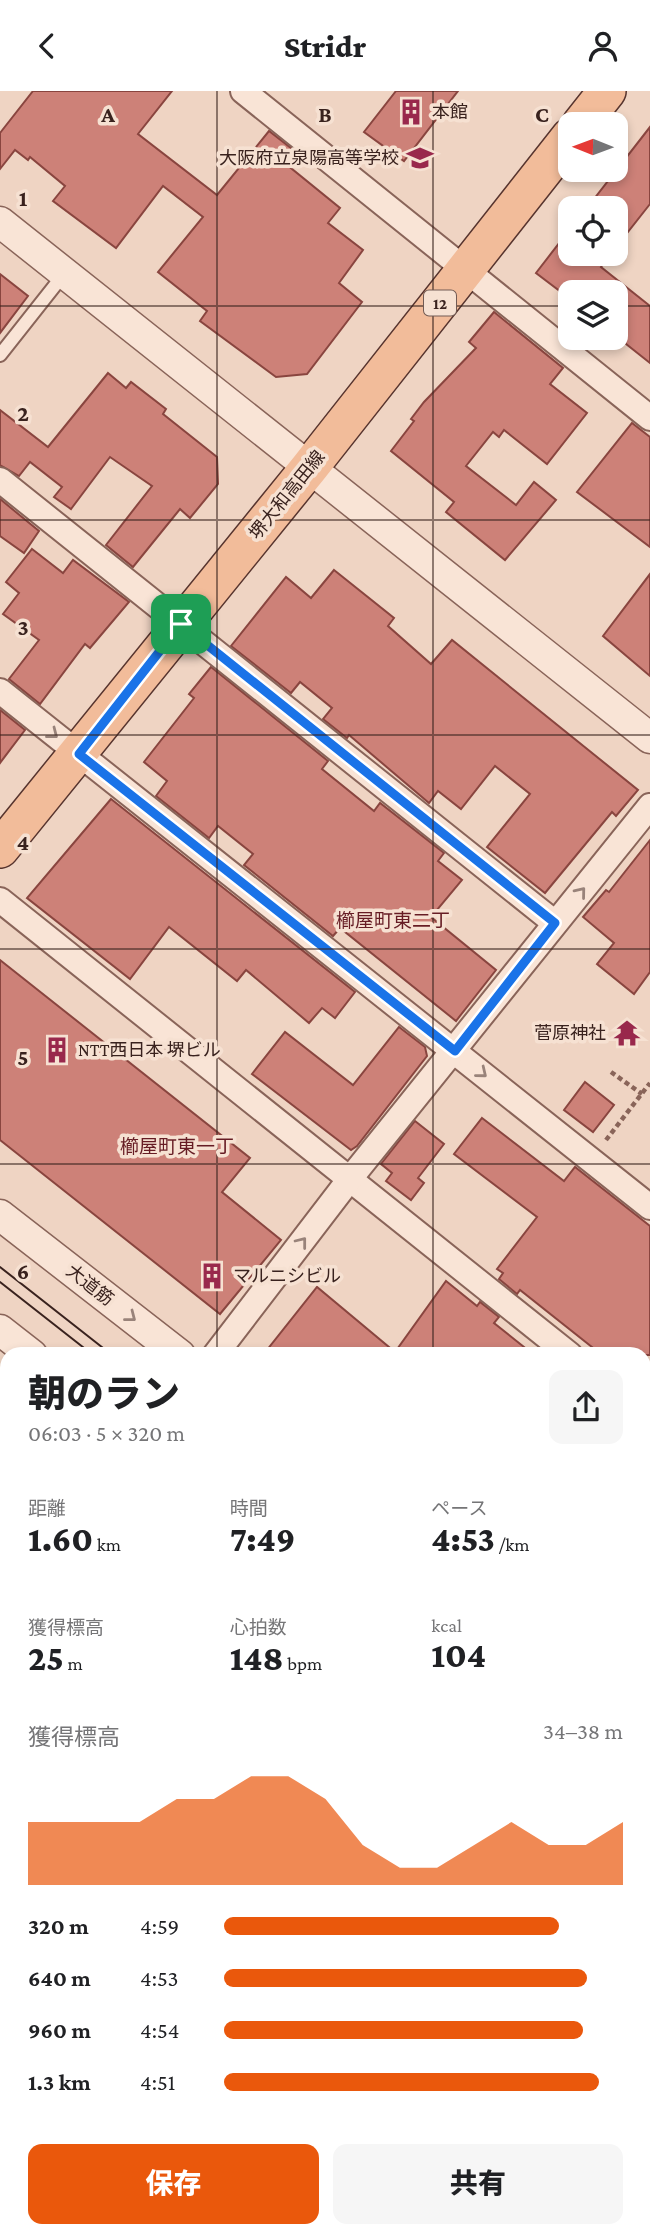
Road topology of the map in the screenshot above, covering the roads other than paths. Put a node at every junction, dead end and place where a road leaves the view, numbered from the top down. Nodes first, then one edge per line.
1 (243, 91) edge
2 (607, 91) edge
3 (590, 112) edge
4 (558, 152) edge
5 (0, 222) edge
6 (464, 272) junction
7 (65, 274) junction
8 (0, 355) edge
9 (650, 418) edge
10 (309, 468) junction
11 (0, 480) edge
12 (181, 624) junction
13 (0, 691) edge
14 (650, 738) edge
15 (79, 754) junction
16 (650, 806) edge
17 (0, 849) edge
18 (0, 900) edge
19 (555, 923) junction
20 (455, 1051) junction
21 (349, 1180) junction
22 (650, 1207) edge
23 (0, 1215) edge
24 (0, 1330) edge
25 (22, 1347) edge
26 (170, 1347) edge
27 (221, 1347) edge
28 (560, 1347) edge

1 - 6 street
2 - 3 main road
4 - 6 main road, 堺大和高田線 / 12
5 - 7 street
6 - 9 street
6 - 10 main road, 堺大和高田線 / 12
7 - 8 lane
7 - 10 street
10 - 12 main road, 堺大和高田線 / 12
10 - 14 street
11 - 12 street
12 - 15 main road, 堺大和高田線 / 12
12 - 19 street
13 -> 15 street
15 - 17 main road, 堺大和高田線 / 12
15 - 20 street
19 -> 16 street
18 - 21 street
19 - 20 street
20 - 21 street
20 -> 22 street
27 -> 21 street
21 - 28 street
23 -> 26 street, 大道筋
24 - 25 street

